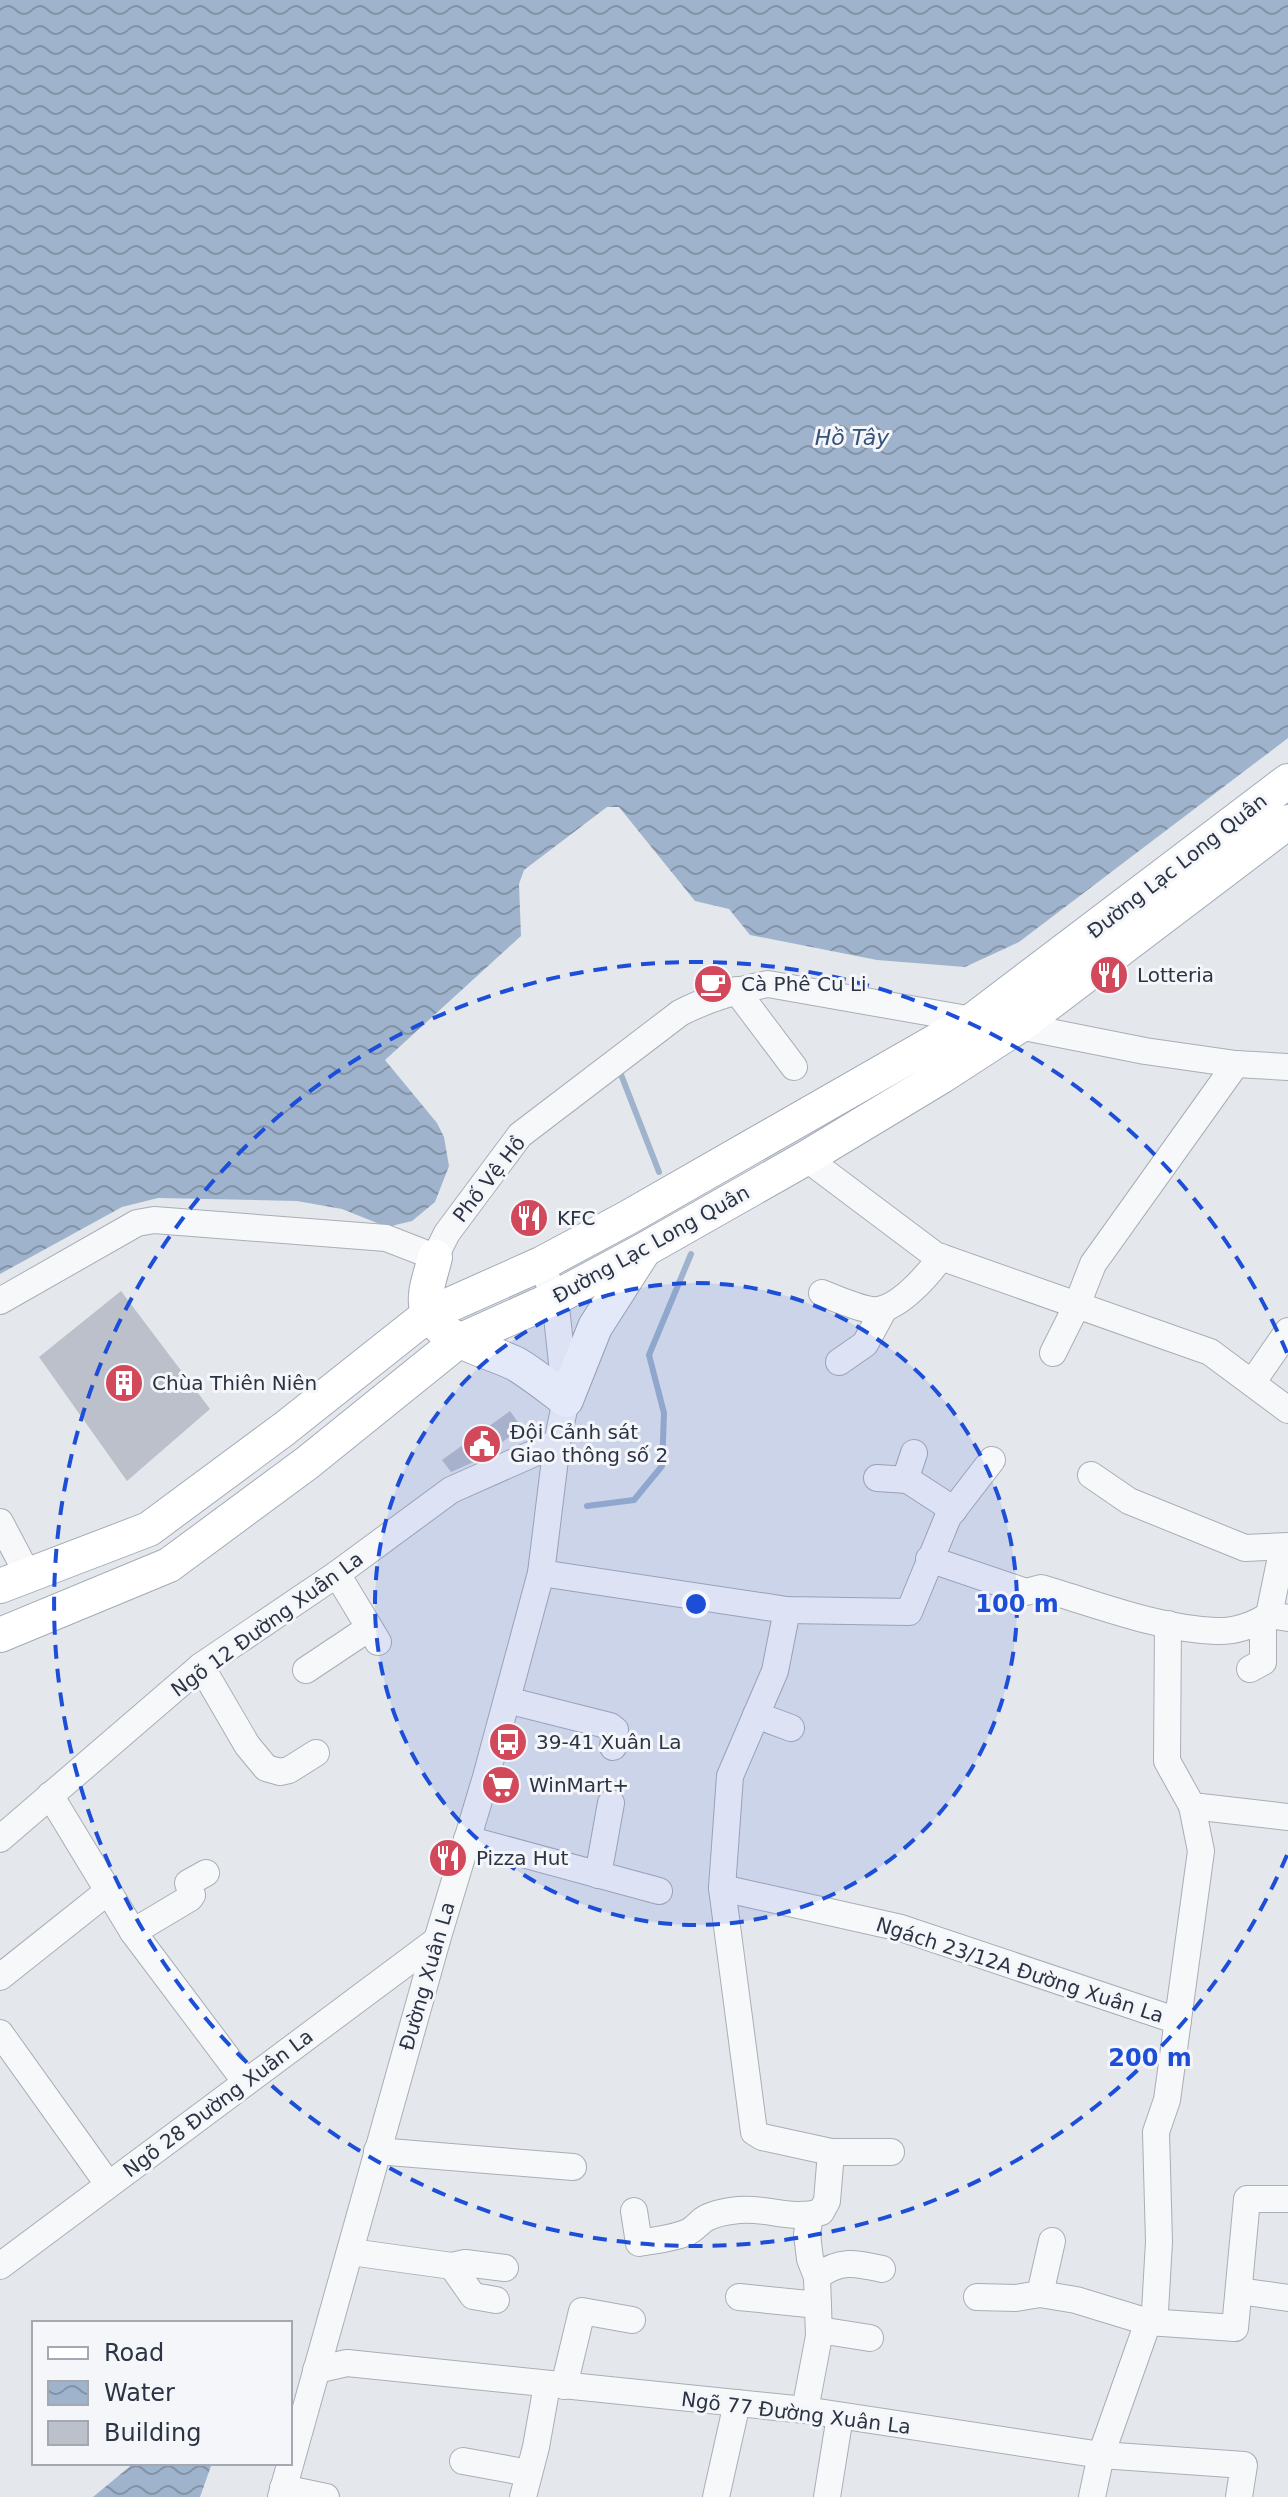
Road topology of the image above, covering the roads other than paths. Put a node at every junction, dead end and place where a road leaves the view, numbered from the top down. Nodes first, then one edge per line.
1 (1288, 781) edge
2 (1288, 822) edge
3 (736, 990) junction
4 (973, 1020) junction
5 (1019, 1026) junction
6 (1236, 1064) junction
7 (794, 1067) dead end
8 (1288, 1067) edge
9 (806, 1158) junction
10 (644, 1250) junction
11 (435, 1257) junction
12 (941, 1257) junction
13 (541, 1264) junction
14 (822, 1293) dead end
15 (555, 1298) junction
16 (0, 1301) edge
17 (1077, 1305) junction
18 (884, 1309) junction
19 (429, 1314) junction
20 (1288, 1331) edge
21 (457, 1342) junction
22 (1053, 1353) dead end
23 (839, 1362) dead end
24 (1252, 1383) junction
25 (566, 1400) junction
26 (1288, 1410) edge
27 (557, 1443) junction
28 (914, 1453) dead end
29 (992, 1460) dead end
30 (1091, 1475) dead end
31 (877, 1478) dead end
32 (905, 1480) junction
33 (954, 1510) junction
34 (0, 1522) edge
35 (1286, 1546) edge
36 (929, 1559) junction
37 (541, 1573) junction
38 (337, 1574) junction
39 (14, 1581) edge
40 (787, 1610) junction
41 (1273, 1617) edge
42 (1168, 1624) junction
43 (0, 1635) edge
44 (201, 1666) junction
45 (1250, 1669) dead end
46 (306, 1670) dead end
47 (507, 1700) junction
48 (756, 1715) junction
49 (791, 1728) dead end
50 (613, 1747) dead end
51 (316, 1753) dead end
52 (50, 1795) junction
53 (611, 1803) dead end
54 (1192, 1806) junction
55 (1288, 1817) edge
56 (0, 1839) edge
57 (467, 1839) junction
58 (206, 1873) dead end
59 (598, 1875) junction
60 (722, 1888) junction
61 (659, 1891) dead end
62 (107, 1892) junction
63 (133, 1932) junction
64 (437, 1940) junction
65 (0, 1977) edge
66 (1178, 2021) junction
67 (0, 2033) edge
68 (8, 2064) edge
69 (245, 2081) junction
70 (377, 2151) junction
71 (831, 2152) junction
72 (891, 2152) dead end
73 (573, 2167) dead end
74 (108, 2184) junction
75 (1288, 2199) edge
76 (634, 2211) dead end
77 (810, 2215) junction
78 (1052, 2241) dead end
79 (351, 2252) junction
80 (0, 2266) edge
81 (452, 2266) junction
82 (505, 2268) dead end
83 (882, 2269) dead end
84 (817, 2277) junction
85 (1239, 2291) junction
86 (1040, 2294) junction
87 (739, 2297) dead end
88 (977, 2297) dead end
89 (1288, 2298) edge
90 (496, 2300) dead end
91 (818, 2318) junction
92 (632, 2320) dead end
93 (1148, 2322) junction
94 (870, 2338) dead end
95 (316, 2370) junction
96 (556, 2386) junction
97 (737, 2403) junction
98 (805, 2410) junction
99 (840, 2416) junction
100 (1101, 2455) junction
101 (292, 2456) edge
102 (463, 2461) dead end
103 (290, 2465) edge
104 (526, 2485) edge
105 (282, 2492) edge
106 (326, 2497) edge
107 (716, 2497) edge
108 (827, 2497) edge
109 (1092, 2497) edge
110 (1239, 2497) edge

1 - 4 main road, Đường Lạc Long Quân
2 - 5 main road, Đường Lạc Long Quân
3 - 4 street, Phố Vệ Hồ
3 - 7 street
3 - 11 street, Phố Vệ Hồ
4 - 5 street, Phố Vệ Hồ
4 - 13 main road, Đường Lạc Long Quân
5 - 6 street, Phố Vệ Hồ
5 - 9 main road, Đường Lạc Long Quân
6 - 8 street, Phố Vệ Hồ
6 - 17 street
9 - 10 main road, Đường Lạc Long Quân
9 - 12 street
10 - 15 main road, Đường Lạc Long Quân
10 - 25 main road
11 - 16 street
11 - 19 main road
12 - 17 street
12 - 18 street
13 - 15 street, Đường Xuân La
13 - 19 main road, Đường Lạc Long Quân
14 - 18 street
15 - 21 main road, Đường Lạc Long Quân
15 - 25 street, Đường Xuân La
17 - 22 street
17 - 24 street
18 - 23 street
19 - 21 main road
19 - 39 main road, Đường Lạc Long Quân
20 - 24 street
21 - 25 main road
21 - 43 main road, Đường Lạc Long Quân
24 - 26 street
25 - 27 street, Đường Xuân La
27 - 37 street, Đường Xuân La
27 - 38 street, Ngõ 12 Đường Xuân La
28 - 32 street
29 - 33 street
30 - 35 street
31 - 32 street
32 - 33 street
33 - 36 street
34 - 39 street
35 - 41 street
36 - 40 street
36 - 42 street
37 - 40 street
37 - 47 street, Đường Xuân La
38 - 44 street, Ngõ 12 Đường Xuân La
38 - 46 street
40 - 48 street
41 - 42 street
41 - 45 street
42 - 54 street
44 - 51 street
44 - 52 street, Ngõ 12 Đường Xuân La
47 - 50 street
47 - 57 street, Đường Xuân La
48 - 49 street
48 - 60 street
52 - 56 street, Ngõ 12 Đường Xuân La
52 - 62 street
53 - 59 street
54 - 55 street
54 - 66 street
57 - 59 street
57 - 64 street, Đường Xuân La
58 - 63 street
59 - 61 street
60 - 66 street, Ngách 23/12A Đường Xuân La
60 - 71 street
62 - 63 street
62 - 65 street
63 - 69 street
64 - 69 street, Ngõ 28 Đường Xuân La
64 - 70 street, Đường Xuân La
66 - 93 street
67 - 68 street
68 - 74 street
69 - 74 street, Ngõ 28 Đường Xuân La
70 - 73 street
70 - 79 street, Đường Xuân La
71 - 72 street
71 - 77 street
74 - 80 street, Ngõ 28 Đường Xuân La
75 - 85 street
76 - 77 street
77 - 84 street
78 - 86 street
79 - 81 street
79 - 95 street, Đường Xuân La
81 - 82 street
81 - 90 street
83 - 84 street
84 - 91 street
85 - 89 street
85 - 93 street
86 - 88 street
86 - 93 street
87 - 91 street
91 - 94 street
91 - 98 street
92 - 96 street
93 - 100 street
95 - 96 street, Ngõ 77 Đường Xuân La
95 - 101 street, Đường Xuân La
96 - 97 street, Ngõ 77 Đường Xuân La
96 - 104 street
97 - 98 street, Ngõ 77 Đường Xuân La
97 - 107 street
98 - 99 street, Ngõ 77 Đường Xuân La
99 - 100 street, Ngõ 77 Đường Xuân La
99 - 108 street
100 - 109 street
100 - 110 street, Ngõ 77 Đường Xuân La
102 - 104 street
103 - 105 street, Đường Xuân La
105 - 106 street

